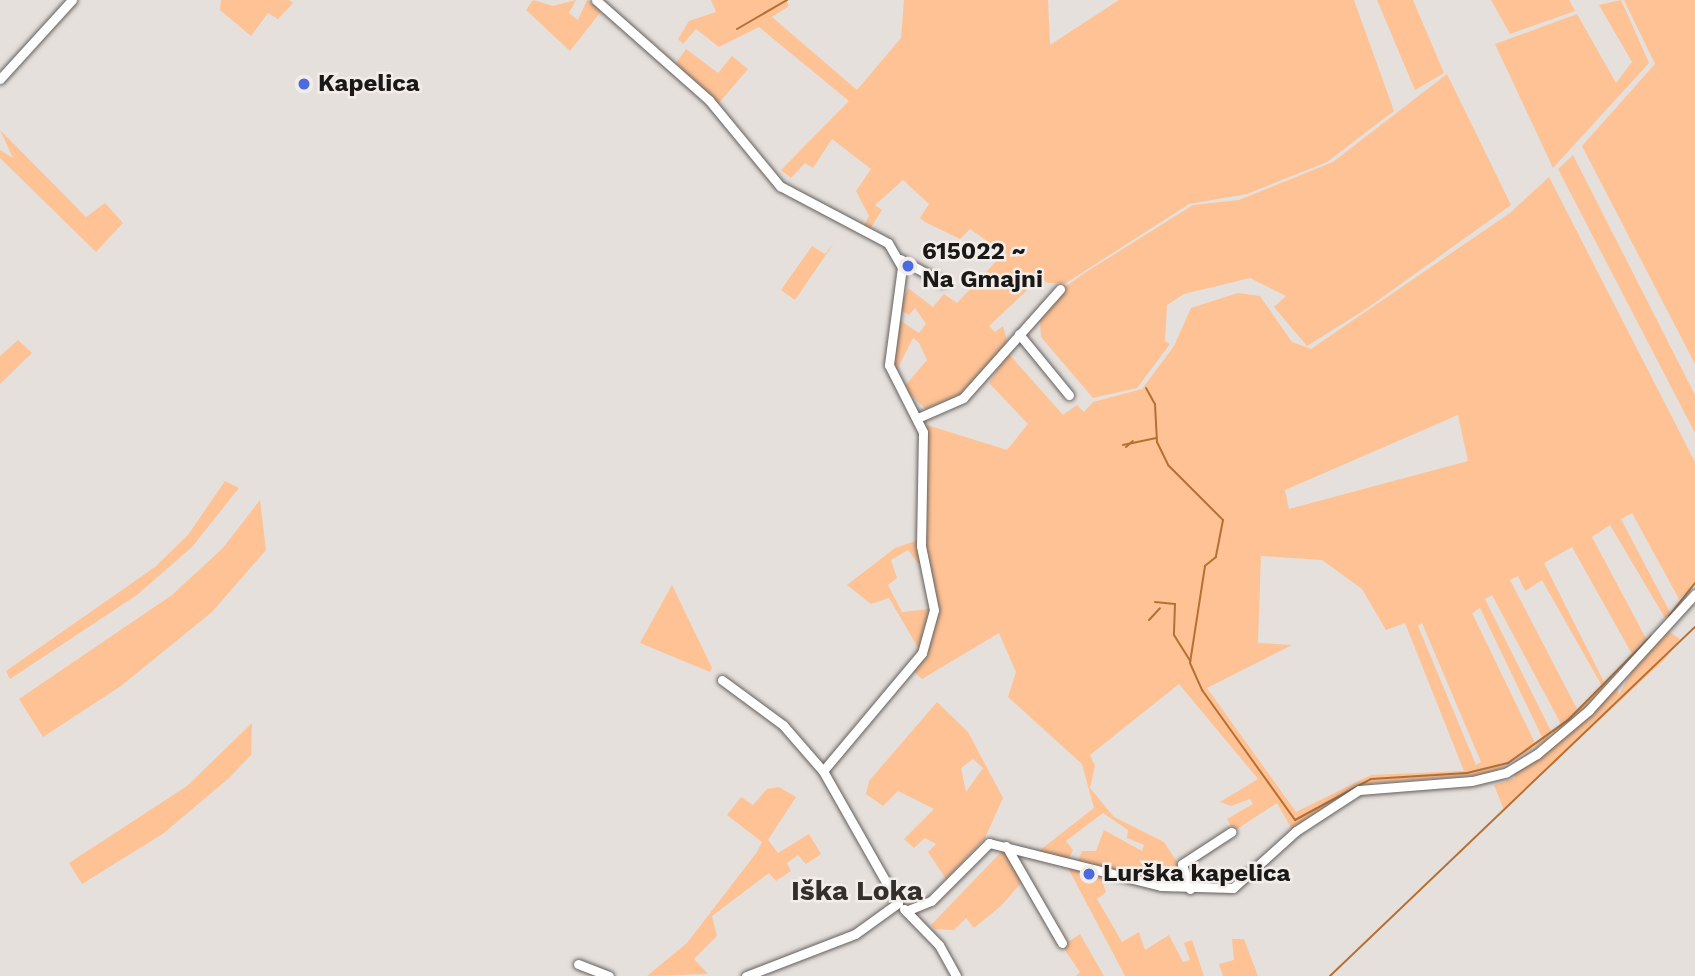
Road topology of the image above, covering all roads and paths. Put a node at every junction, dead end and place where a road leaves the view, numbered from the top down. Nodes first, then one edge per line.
1 (72, 0) edge
2 (596, 0) edge
3 (0, 79) edge
4 (900, 259) junction
5 (942, 282) dead end
6 (1060, 289) dead end
7 (1019, 334) junction
8 (1069, 395) dead end
9 (920, 417) junction
10 (1695, 594) edge
11 (722, 680) dead end
12 (823, 771) junction
13 (1231, 832) dead end
14 (1006, 846) junction
15 (1190, 889) junction
16 (898, 903) junction
17 (906, 911) junction
18 (1062, 943) dead end
19 (578, 964) dead end
20 (609, 976) edge
21 (746, 976) edge
22 (956, 976) edge

1 - 3 street
2 - 4 street
4 - 5 street
4 - 9 street
6 - 7 street
7 - 8 street
7 - 9 street
9 - 12 street
10 - 15 street
11 - 12 street
12 - 16 street
13 - 15 street
14 - 15 street
14 - 17 street
14 - 18 street
16 - 17 street
16 - 21 street
17 - 22 street
19 - 20 street

